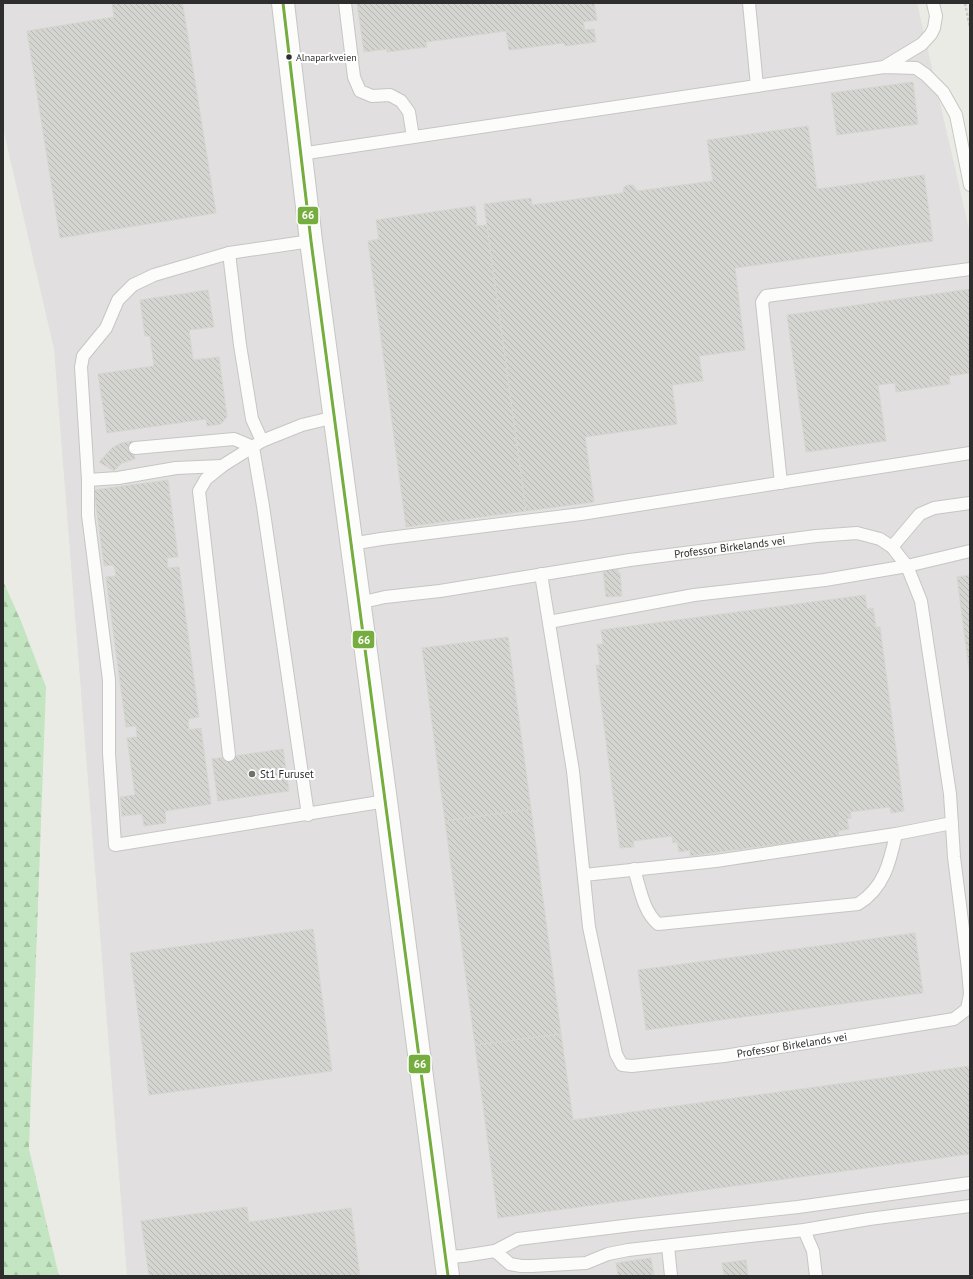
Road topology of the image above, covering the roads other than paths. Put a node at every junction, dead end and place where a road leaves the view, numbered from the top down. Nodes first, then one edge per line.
1 (283, 3) edge
2 (345, 3) edge
3 (749, 3) edge
4 (933, 3) edge
5 (884, 67) junction
6 (757, 86) junction
7 (413, 137) junction
8 (300, 154) junction
9 (970, 185) edge
10 (310, 241) junction
11 (229, 253) junction
12 (970, 269) edge
13 (335, 417) junction
14 (257, 444) junction
15 (135, 448) dead end
16 (970, 453) edge
17 (222, 466) junction
18 (88, 480) junction
19 (781, 483) junction
20 (970, 503) edge
21 (351, 544) junction
22 (892, 547) junction
23 (970, 551) edge
24 (907, 566) junction
25 (541, 574) junction
26 (359, 603) junction
27 (549, 622) junction
28 (229, 755) dead end
29 (386, 801) junction
30 (308, 815) junction
31 (952, 823) junction
32 (896, 834) junction
33 (634, 869) junction
34 (584, 875) junction
35 (970, 1184) edge
36 (970, 1206) edge
37 (804, 1230) junction
38 (668, 1246) junction
39 (495, 1251) junction
40 (447, 1266) edge
41 (557, 1270) edge
42 (672, 1276) edge
43 (816, 1276) edge

1 - 8 main road
2 - 7 lane
3 - 6 lane
4 - 5 lane
5 - 6 lane
5 - 9 lane
6 - 7 lane
7 - 8 lane
8 - 10 main road
10 - 11 lane
10 - 13 main road
11 - 14 lane
11 - 18 lane
12 - 19 lane
13 - 14 lane
13 - 21 main road
14 - 15 lane
14 - 17 lane
14 - 30 lane
16 - 19 lane
17 - 18 lane
17 - 28 lane
18 - 30 lane
19 - 21 lane
20 - 22 lane
21 - 26 main road
22 - 24 lane, Professor Birkelands vei
22 - 25 lane, Professor Birkelands vei
23 - 24 lane
24 - 27 lane
24 - 31 lane, Professor Birkelands vei
25 - 26 lane, Professor Birkelands vei
25 - 27 lane, Professor Birkelands vei
26 - 29 main road
27 - 34 lane, Professor Birkelands vei
29 - 30 lane
29 - 40 main road
31 - 32 lane
31 - 34 lane, Professor Birkelands vei
32 - 33 lane
32 - 33 lane
33 - 34 lane
35 - 39 lane
36 - 37 lane
37 - 38 lane
37 - 43 lane
38 - 41 lane
38 - 42 lane
39 - 40 lane
39 - 41 lane

